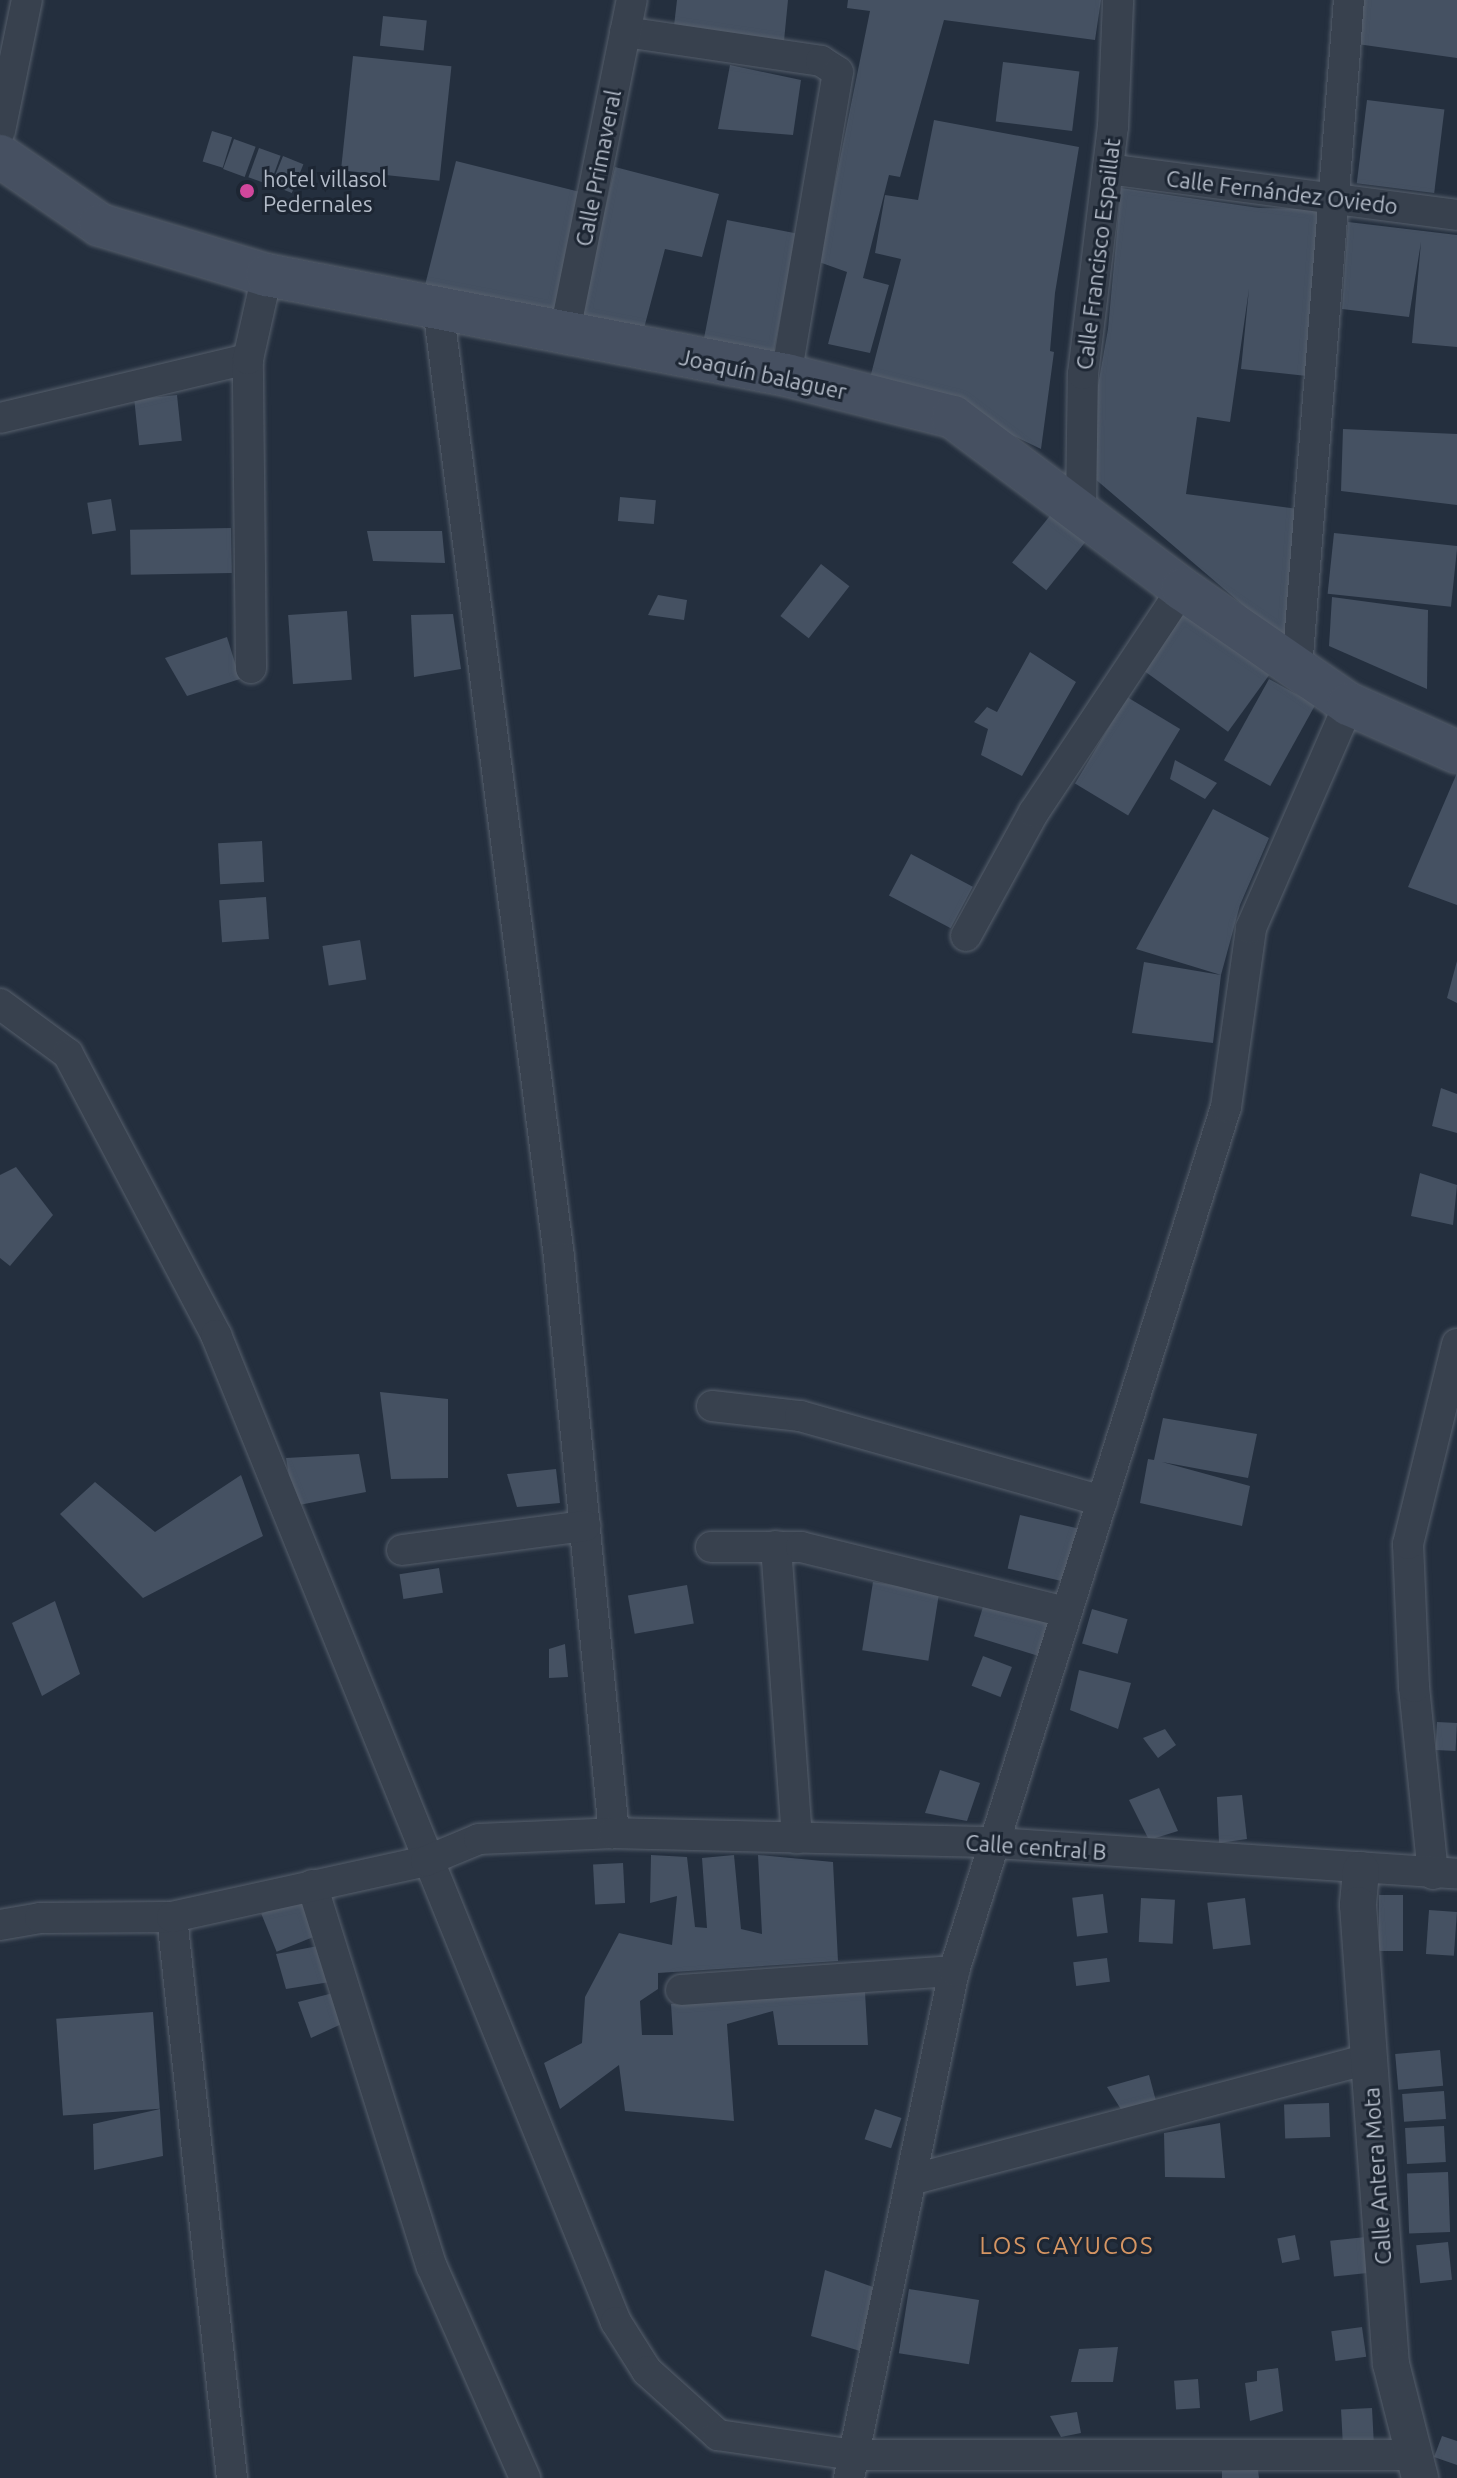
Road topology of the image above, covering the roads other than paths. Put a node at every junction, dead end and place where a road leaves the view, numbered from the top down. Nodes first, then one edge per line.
1 (27, 0) edge
2 (632, 0) edge
3 (1118, 0) edge
4 (1349, 0) edge
5 (625, 32) junction
6 (0, 131) edge
7 (0, 156) edge
8 (1108, 169) junction
9 (1333, 199) junction
10 (1457, 215) edge
11 (267, 275) junction
12 (438, 307) junction
13 (564, 336) junction
14 (248, 359) junction
15 (786, 375) junction
16 (0, 418) edge
17 (1081, 509) junction
18 (1182, 589) junction
19 (251, 668) dead end
20 (1297, 669) junction
21 (1349, 704) junction
22 (1457, 752) edge
23 (966, 936) dead end
24 (0, 1004) edge
25 (1457, 1344) edge
26 (712, 1406) dead end
27 (1102, 1501) junction
28 (585, 1526) junction
29 (776, 1546) junction
30 (711, 1547) dead end
31 (402, 1550) dead end
32 (1066, 1612) junction
33 (614, 1833) junction
34 (797, 1838) junction
35 (426, 1861) junction
36 (1361, 1870) junction
37 (1445, 1874) edge
38 (312, 1885) junction
39 (172, 1917) junction
40 (0, 1925) edge
41 (954, 1971) junction
42 (681, 1990) dead end
43 (1369, 2059) junction
44 (911, 2180) junction
45 (1415, 2466) edge
46 (852, 2467) edge
47 (232, 2478) edge
48 (525, 2478) edge

1 - 6 street
2 - 5 street, Calle Primaveral
3 - 8 street, Calle Francisco Espaillat
4 - 9 street
5 - 13 street, Calle Primaveral
5 - 15 street
7 - 11 main road, Joaquín balaguer
8 - 9 street, Calle Fernández Oviedo
8 - 17 street, Calle Francisco Espaillat
9 - 10 street, Calle Fernández Oviedo
9 - 20 street
11 - 12 main road, Joaquín balaguer
11 - 14 street
12 - 13 main road, Joaquín balaguer
12 - 28 street
13 - 15 main road, Joaquín balaguer
14 - 16 street
14 - 19 street
15 - 17 main road, Joaquín balaguer
17 - 18 main road, Joaquín balaguer
18 - 20 main road, Joaquín balaguer
18 - 23 street
20 - 21 main road, Joaquín balaguer
21 - 22 main road, Joaquín balaguer
21 - 27 street
24 - 35 street
25 - 37 street
26 - 27 street
27 - 32 street
28 - 31 street
28 - 33 street
29 - 30 street
29 - 32 street
29 - 34 street
32 - 41 street
33 - 34 street, Calle central B
33 - 35 street, Calle central B
34 - 36 street, Calle central B
35 - 38 street, Calle central B
35 - 46 street
36 - 37 street, Calle central B
36 - 43 street, Calle Antera Mota
38 - 39 street, Calle central B
38 - 48 street
39 - 40 street, Calle central B
39 - 47 street
41 - 42 street
41 - 44 street
43 - 44 street
43 - 45 street, Calle Antera Mota
44 - 46 street
45 - 46 street

